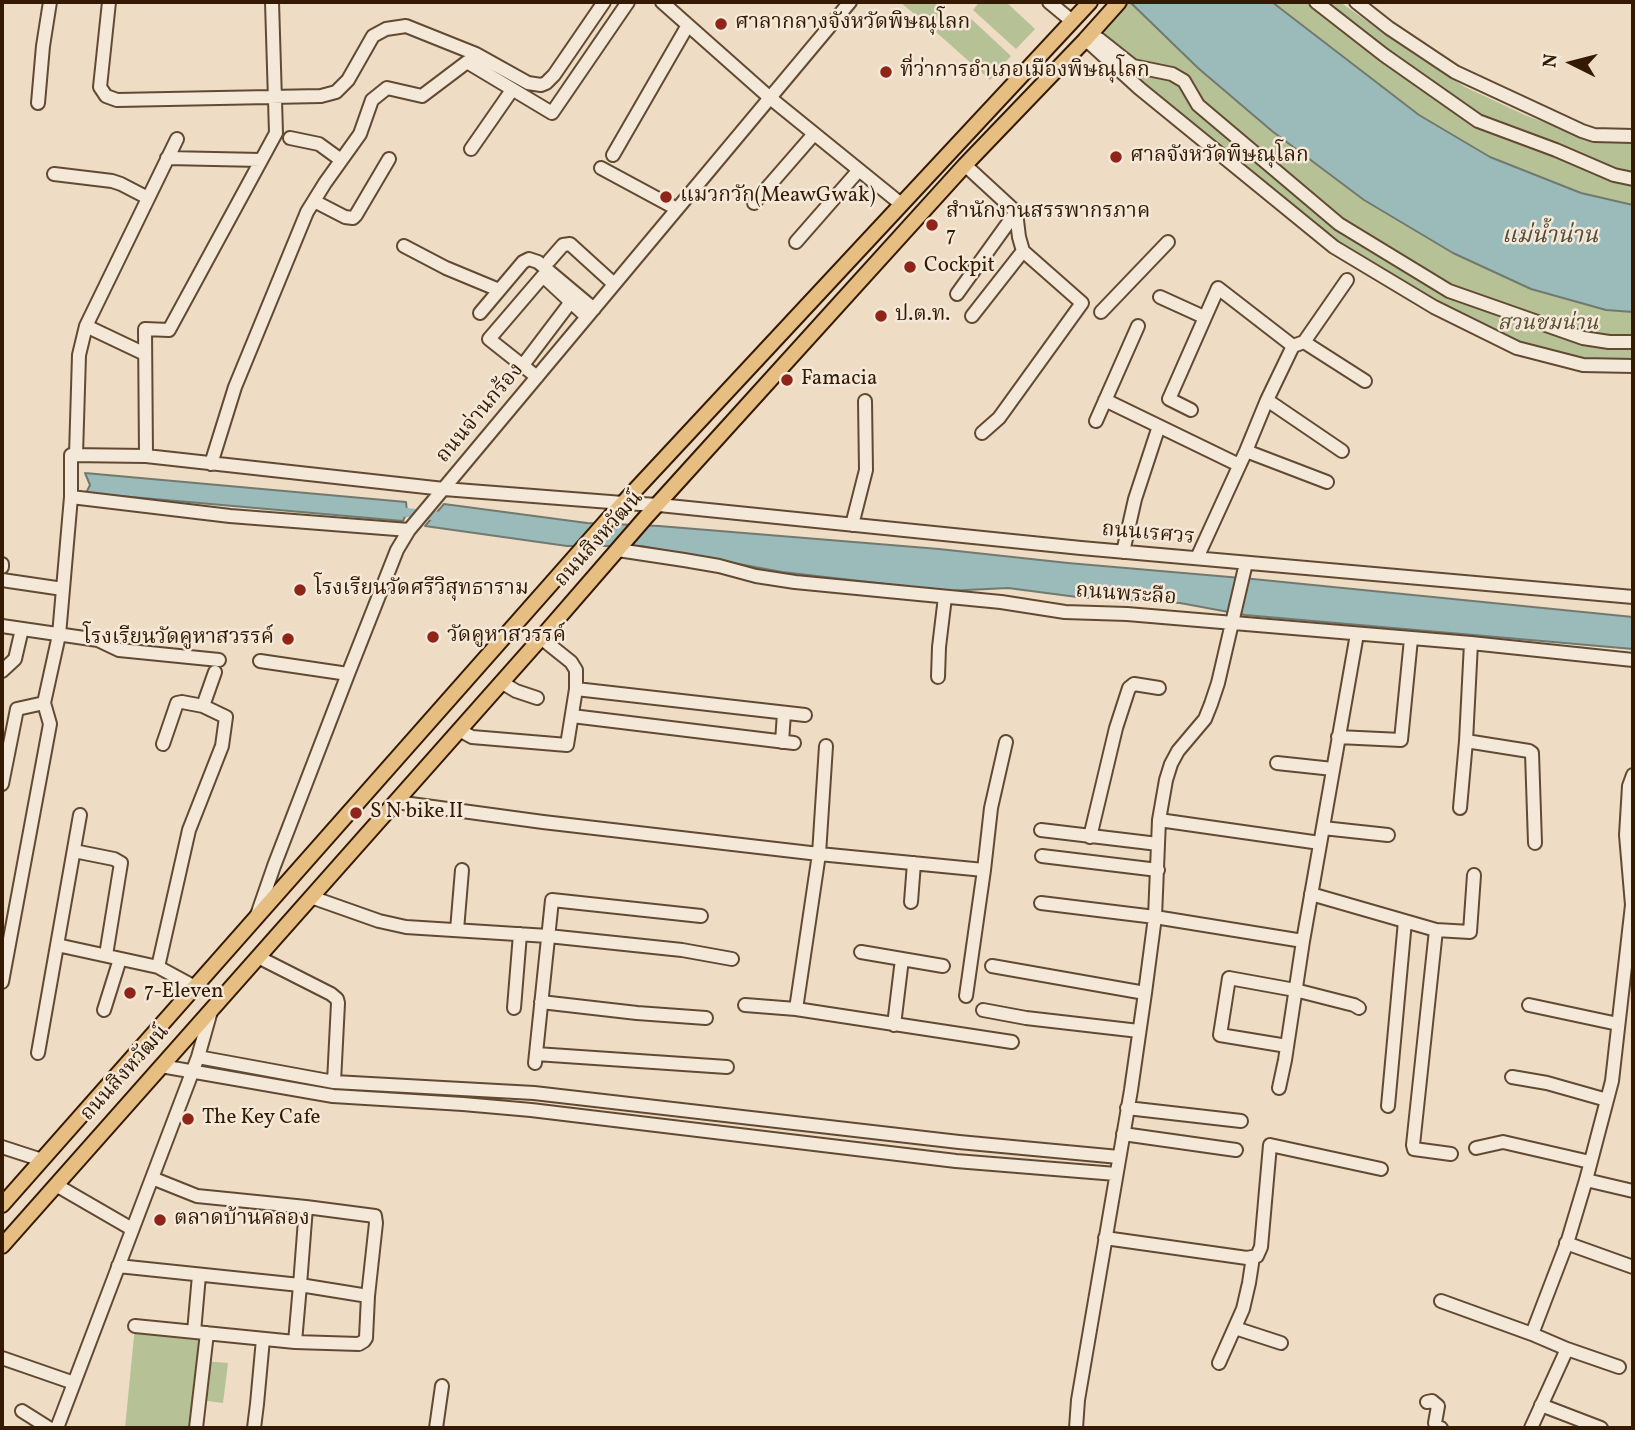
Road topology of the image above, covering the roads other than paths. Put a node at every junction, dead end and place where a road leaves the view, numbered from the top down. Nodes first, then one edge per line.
1 (50, 2) edge
2 (110, 2) edge
3 (272, 2) edge
4 (604, 2) edge
5 (628, 2) edge
6 (662, 2) edge
7 (850, 2) edge
8 (1049, 2) edge
9 (1090, 2) edge
10 (1119, 2) edge
11 (1316, 2) edge
12 (1356, 2) edge
13 (1075, 18) junction
14 (688, 25) junction
15 (1089, 43) junction
16 (512, 90) junction
17 (275, 96) junction
18 (769, 97) junction
19 (38, 103) dead end
20 (814, 134) junction
21 (1633, 136) edge
22 (289, 138) dead end
23 (177, 139) dead end
24 (471, 149) dead end
25 (613, 155) dead end
26 (167, 158) junction
27 (389, 159) dead end
28 (261, 160) junction
29 (341, 160) junction
30 (965, 165) junction
31 (601, 169) dead end
32 (859, 170) junction
33 (54, 174) dead end
34 (1633, 179) edge
35 (148, 198) junction
36 (314, 201) junction
37 (754, 203) dead end
38 (901, 204) junction
39 (677, 209) junction
40 (1016, 212) junction
41 (917, 219) junction
42 (796, 242) dead end
43 (1168, 242) dead end
44 (404, 246) dead end
45 (1023, 251) junction
46 (549, 261) dead end
47 (1347, 279) dead end
48 (614, 284) junction
49 (499, 290) junction
50 (957, 295) dead end
51 (1160, 296) dead end
52 (570, 303) junction
53 (1101, 312) dead end
54 (480, 313) dead end
55 (590, 313) junction
56 (972, 316) dead end
57 (1204, 317) junction
58 (86, 326) junction
59 (1138, 326) dead end
60 (1633, 342) edge
61 (1298, 344) junction
62 (145, 354) junction
63 (523, 365) junction
64 (1633, 366) edge
65 (537, 377) junction
66 (1365, 381) dead end
67 (1105, 400) junction
68 (1267, 400) junction
69 (865, 401) dead end
70 (1191, 410) dead end
71 (1096, 421) dead end
72 (1159, 426) junction
73 (982, 433) dead end
74 (1246, 451) junction
75 (1342, 451) dead end
76 (73, 455) junction
77 (146, 456) junction
78 (211, 464) junction
79 (1239, 465) junction
80 (1327, 482) dead end
81 (444, 489) junction
82 (71, 497) junction
83 (623, 503) junction
84 (659, 505) junction
85 (852, 525) junction
86 (409, 530) junction
87 (618, 550) junction
88 (1123, 552) junction
89 (1198, 558) junction
90 (1244, 568) junction
91 (2, 580) edge
92 (63, 589) junction
93 (945, 597) junction
94 (1633, 597) edge
95 (1232, 620) junction
96 (2, 626) edge
97 (22, 629) junction
98 (1357, 634) junction
99 (58, 635) junction
100 (541, 638) junction
101 (1411, 639) junction
102 (1471, 643) junction
103 (1633, 660) edge
104 (260, 661) dead end
105 (2, 671) edge
106 (348, 674) junction
107 (938, 677) dead end
108 (501, 682) junction
109 (1159, 688) dead end
110 (576, 689) junction
111 (537, 698) dead end
112 (44, 703) junction
113 (203, 706) junction
114 (784, 713) junction
115 (805, 715) dead end
116 (572, 716) junction
117 (459, 730) junction
118 (1338, 737) junction
119 (1466, 741) junction
120 (1006, 742) dead end
121 (163, 744) dead end
122 (826, 746) dead end
123 (1277, 763) dead end
124 (1333, 769) junction
125 (1633, 775) edge
126 (2, 784) edge
127 (396, 802) junction
128 (1460, 808) dead end
129 (80, 815) dead end
130 (1159, 820) junction
131 (1323, 828) junction
132 (1041, 830) dead end
133 (1388, 835) dead end
134 (1090, 837) junction
135 (1320, 843) junction
136 (1535, 843) dead end
137 (1158, 845) junction
138 (74, 852) junction
139 (820, 854) junction
140 (1042, 856) dead end
141 (914, 863) junction
142 (462, 870) dead end
143 (984, 870) junction
144 (1158, 870) junction
145 (1631, 872) edge
146 (1474, 875) dead end
147 (1311, 894) junction
148 (311, 897) junction
149 (911, 902) dead end
150 (1041, 903) dead end
151 (701, 916) dead end
152 (1154, 917) junction
153 (256, 918) junction
154 (1405, 921) junction
155 (457, 930) junction
156 (1436, 930) junction
157 (520, 934) junction
158 (548, 936) junction
159 (1303, 941) junction
160 (57, 945) junction
161 (861, 952) dead end
162 (106, 956) junction
163 (258, 957) junction
164 (120, 959) junction
165 (902, 959) junction
166 (732, 960) dead end
167 (943, 966) dead end
168 (992, 966) dead end
169 (158, 967) junction
170 (2, 982) edge
171 (195, 987) junction
172 (1295, 990) junction
173 (1145, 993) junction
174 (966, 996) dead end
175 (541, 1002) junction
176 (745, 1005) dead end
177 (1529, 1005) dead end
178 (1359, 1008) dead end
179 (514, 1009) dead end
180 (796, 1009) junction
181 (104, 1010) dead end
182 (983, 1010) dead end
183 (211, 1011) junction
184 (706, 1017) dead end
185 (1618, 1024) junction
186 (894, 1025) junction
187 (1139, 1031) junction
188 (1012, 1042) dead end
189 (1287, 1045) junction
190 (38, 1053) dead end
191 (198, 1057) junction
192 (162, 1066) junction
193 (727, 1067) dead end
194 (192, 1072) junction
195 (1511, 1077) dead end
196 (334, 1082) junction
197 (1279, 1088) dead end
198 (1607, 1100) junction
199 (1388, 1106) dead end
200 (1127, 1108) junction
201 (1241, 1122) dead end
202 (1123, 1134) junction
203 (2, 1147) edge
204 (1476, 1148) dead end
205 (1236, 1150) dead end
206 (1451, 1154) dead end
207 (1119, 1157) junction
208 (42, 1160) junction
209 (1590, 1162) junction
210 (1381, 1169) dead end
211 (1116, 1174) junction
212 (152, 1178) junction
213 (1586, 1180) junction
214 (56, 1185) junction
215 (1633, 1191) edge
216 (2, 1205) edge
217 (306, 1207) junction
218 (132, 1229) junction
219 (1105, 1238) junction
220 (1566, 1243) junction
221 (2, 1246) edge
222 (1252, 1257) junction
223 (118, 1266) junction
224 (1633, 1267) edge
225 (199, 1275) junction
226 (300, 1285) junction
227 (368, 1296) junction
228 (1441, 1301) dead end
229 (135, 1326) dead end
230 (1235, 1328) junction
231 (200, 1332) junction
232 (1532, 1334) junction
233 (263, 1339) junction
234 (295, 1342) junction
235 (1281, 1343) dead end
236 (1567, 1349) junction
237 (2, 1358) edge
238 (1219, 1363) dead end
239 (1619, 1367) dead end
240 (74, 1383) junction
241 (442, 1386) dead end
242 (1427, 1402) dead end
243 (1541, 1405) junction
244 (22, 1411) dead end
245 (49, 1428) edge
246 (57, 1428) edge
247 (196, 1428) edge
248 (254, 1428) edge
249 (436, 1428) edge
250 (1076, 1428) edge
251 (1441, 1428) edge
252 (1531, 1428) edge
253 (1601, 1428) edge

1 - 19 street
2 - 17 street
3 - 17 street
4 - 17 street
5 - 16 street
6 - 14 street
7 - 18 street, ถนนจ่านกร้อง
8 - 13 street
9 - 13 main road, ถนนสิงหวัฒน์
10 - 15 main road, ถนนสิงหวัฒน์
11 - 34 street
12 - 21 street
13 - 38 main road, ถนนสิงหวัฒน์
14 - 18 street
14 - 25 street
15 - 30 main road, ถนนสิงหวัฒน์
15 - 60 street
15 - 64 street
16 - 24 street
16 - 29 street
17 - 28 street
18 - 20 street
18 - 39 street, ถนนจ่านกร้อง
20 - 32 street
20 - 37 street
22 - 29 street
23 - 26 street
26 - 28 street
26 - 35 street
27 - 36 street
28 - 62 street
29 - 36 street
30 - 40 street
30 - 41 main road, ถนนสิงหวัฒน์
31 - 39 street
32 - 38 street
32 - 42 street
33 - 35 street
35 - 58 street
36 - 78 street
38 - 41 main road
38 - 83 main road, ถนนสิงหวัฒน์
39 - 48 street, ถนนจ่านกร้อง
40 - 45 street
40 - 50 street
41 - 84 main road, ถนนสิงหวัฒน์
43 - 53 street
44 - 49 street
45 - 56 street
45 - 73 street
46 - 48 street
47 - 61 street
48 - 55 street, ถนนจ่านกร้อง
49 - 54 street
49 - 55 street
51 - 57 street
52 - 55 street
52 - 63 street
52 - 63 street
55 - 65 street, ถนนจ่านกร้อง
57 - 61 street
57 - 70 street
58 - 62 street
58 - 76 street
59 - 67 street
61 - 66 street
61 - 68 street
62 - 77 street
63 - 65 street
65 - 81 street, ถนนจ่านกร้อง
67 - 71 street
67 - 72 street
68 - 74 street
68 - 75 street
69 - 85 street
72 - 79 street
72 - 88 street
74 - 79 street
74 - 80 street
76 - 77 street, ถนนเรศวร
76 - 82 street
77 - 78 street, ถนนเรศวร
78 - 81 street, ถนนเรศวร
79 - 89 street
81 - 83 street, ถนนเรศวร
81 - 86 street, ถนนจ่านกร้อง
82 - 86 street
82 - 92 street
83 - 84 street, ถนนเรศวร
83 - 153 main road, ถนนสิงหวัฒน์
84 - 85 street, ถนนเรศวร
84 - 87 main road, ถนนสิงหวัฒน์
85 - 88 street, ถนนเรศวร
86 - 106 street, ถนนจ่านกร้อง
87 - 93 street, ถนนพระลือ
87 - 100 main road, ถนนสิงหวัฒน์
88 - 89 street, ถนนเรศวร
89 - 90 street, ถนนเรศวร
90 - 94 street, ถนนเรศวร
90 - 95 street
91 - 92 street
92 - 99 street
93 - 95 street, ถนนพระลือ
93 - 107 street
95 - 98 street, ถนนพระลือ
95 - 130 street
96 - 97 street
97 - 99 street
97 - 105 street
98 - 101 street, ถนนพระลือ
98 - 118 street
99 - 112 street
99 - 113 street
100 - 108 main road, ถนนสิงหวัฒน์
100 - 110 street
101 - 102 street, ถนนพระลือ
101 - 118 street
102 - 103 street, ถนนพระลือ
102 - 119 street
104 - 106 street
106 - 153 street, ถนนจ่านกร้อง
108 - 111 street
108 - 117 main road, ถนนสิงหวัฒน์
109 - 134 street
110 - 114 street
110 - 116 street
112 - 126 street
112 - 170 street
113 - 121 street
113 - 169 street
114 - 115 street
114 - 116 street
116 - 117 street
117 - 127 main road, ถนนสิงหวัฒน์
118 - 124 street
119 - 128 street
119 - 136 street
120 - 143 street
122 - 139 street
123 - 124 street
124 - 131 street
125 - 145 street
127 - 139 street
127 - 148 main road, ถนนสิงหวัฒน์
129 - 138 street
130 - 135 street
130 - 137 street
131 - 133 street
131 - 135 street
132 - 134 street
134 - 137 street
135 - 147 street
137 - 144 street
138 - 160 street
138 - 162 street
139 - 141 street
139 - 180 street
140 - 144 street
141 - 143 street
141 - 149 street
142 - 155 street
143 - 174 street
144 - 152 street
145 - 185 street
146 - 156 street
147 - 154 street
147 - 159 street
148 - 155 street
148 - 163 main road, ถนนสิงหวัฒน์
150 - 152 street
151 - 158 street
152 - 159 street
152 - 173 street
153 - 171 main road, ถนนสิงหวัฒน์
154 - 156 street
154 - 199 street
155 - 157 street
156 - 206 street
157 - 158 street
157 - 179 street
158 - 166 street
158 - 175 street
159 - 172 street
160 - 162 street
160 - 190 street
161 - 165 street
162 - 164 street
163 - 183 main road, ถนนสิงหวัฒน์
163 - 196 street
164 - 169 street
164 - 181 street
165 - 167 street
165 - 186 street
168 - 173 street
169 - 171 street
171 - 208 main road, ถนนสิงหวัฒน์
172 - 178 street
172 - 189 street
172 - 189 street
173 - 187 street
175 - 184 street
175 - 193 street
176 - 180 street
177 - 185 street
180 - 186 street
182 - 187 street
183 - 191 street
183 - 192 main road, ถนนสิงหวัฒน์
185 - 198 street
186 - 188 street
187 - 200 street
189 - 197 street
191 - 194 street
191 - 196 street
192 - 194 street
192 - 214 main road, ถนนสิงหวัฒน์
194 - 211 street
194 - 212 street
195 - 198 street
196 - 207 street
198 - 209 street
200 - 201 street
200 - 202 street
202 - 205 street
202 - 207 street
203 - 208 street
204 - 209 street
207 - 211 street
208 - 216 main road, ถนนสิงหวัฒน์
209 - 213 street
210 - 222 street
211 - 219 street
212 - 217 street
212 - 218 street
213 - 215 street
213 - 220 street
214 - 218 street
214 - 221 main road, ถนนสิงหวัฒน์
217 - 226 street
217 - 227 street
218 - 223 street
219 - 222 street
219 - 250 street
220 - 224 street
220 - 232 street
222 - 230 street
223 - 225 street
223 - 240 street
225 - 226 street
225 - 231 street
226 - 227 street
226 - 234 street
227 - 234 street
228 - 232 street
229 - 231 street
230 - 235 street
230 - 238 street
231 - 233 street
231 - 247 street
232 - 236 street
233 - 234 street
233 - 248 street
236 - 239 street
236 - 243 street
237 - 240 street
240 - 246 street
241 - 249 street
242 - 251 street
243 - 252 street
243 - 253 street
244 - 245 street

